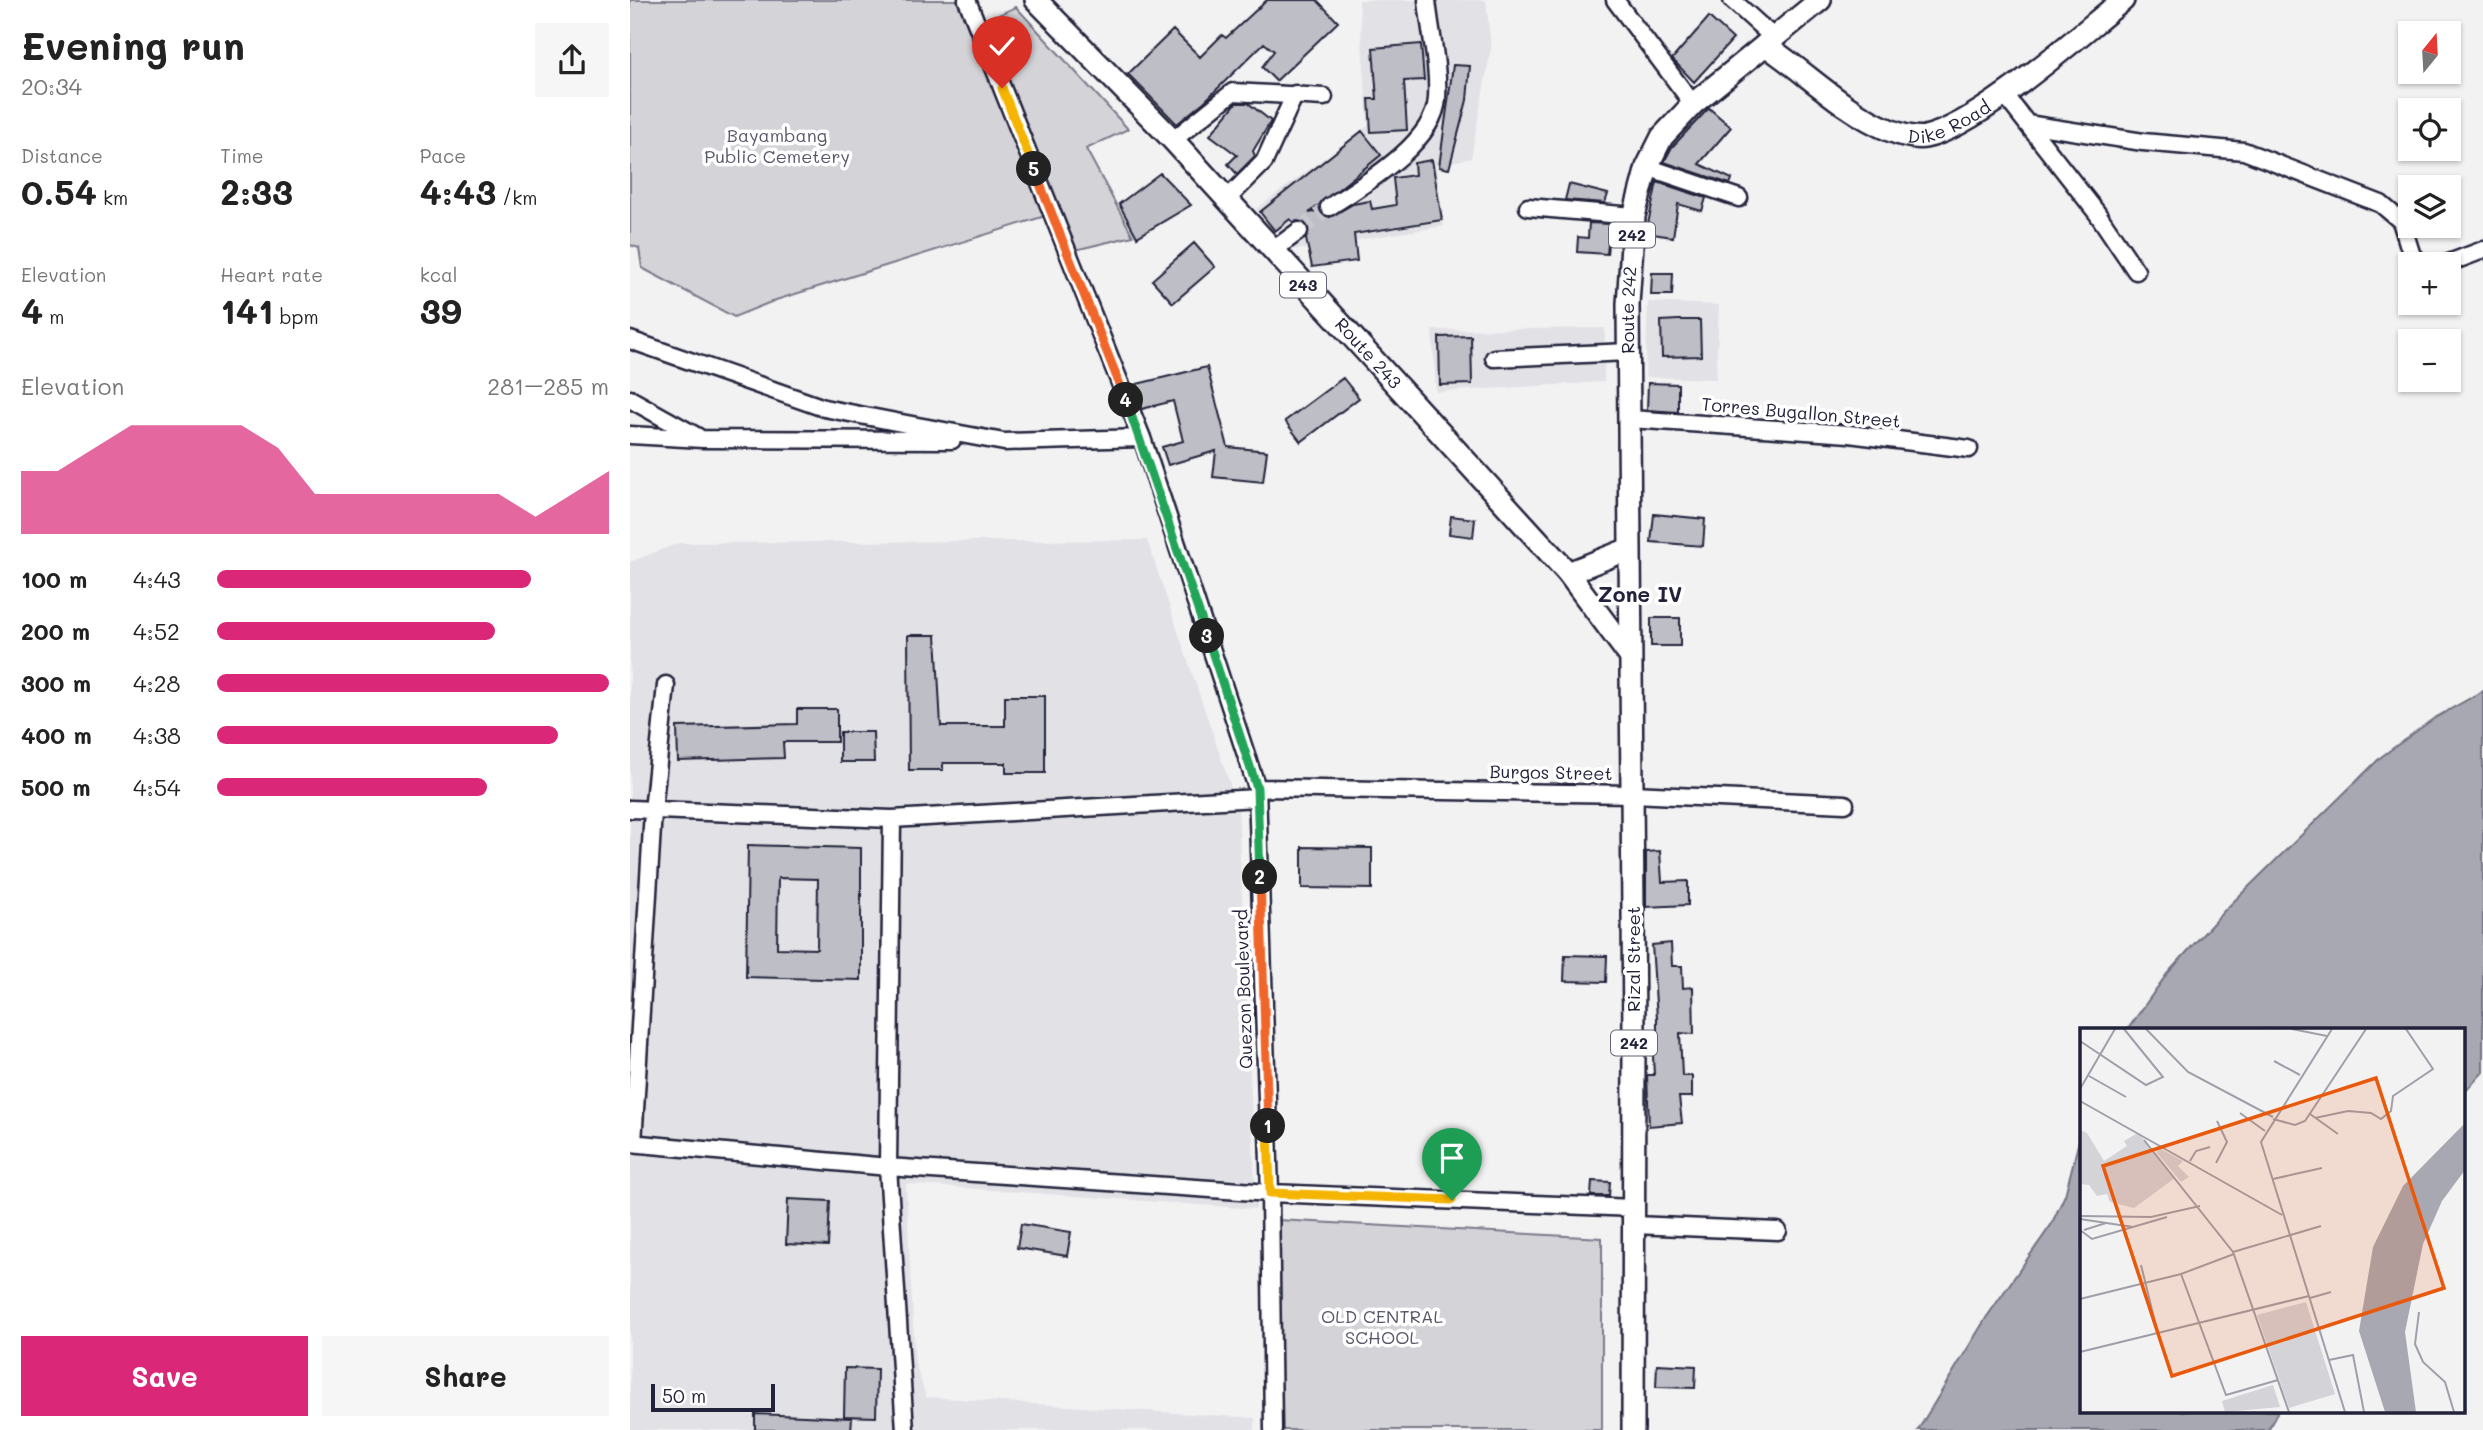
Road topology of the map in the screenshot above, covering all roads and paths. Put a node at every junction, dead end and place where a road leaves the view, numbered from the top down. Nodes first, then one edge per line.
1 (967, 0) edge
2 (1035, 0) edge
3 (1427, 0) edge
4 (1615, 0) edge
5 (1732, 0) edge
6 (1820, 0) edge
7 (2123, 0) edge
8 (1770, 42) junction
9 (2003, 93) junction
10 (1295, 94) junction
11 (1324, 97) dead end
12 (1693, 104) junction
13 (2027, 124) junction
14 (1173, 140) junction
15 (1647, 167) junction
16 (1739, 198) dead end
17 (1226, 200) junction
18 (1528, 206) dead end
19 (1329, 207) tunnel mouth
20 (1634, 216) junction
21 (1299, 231) tunnel mouth
22 (2483, 250) edge
23 (1272, 251) junction
24 (2411, 252) edge
25 (2461, 258) edge
26 (2136, 271) dead end
27 (630, 340) edge
28 (1629, 352) junction
29 (1494, 358) dead end
30 (630, 399) edge
31 (1630, 419) junction
32 (630, 435) edge
33 (1142, 438) junction
34 (703, 439) junction
35 (1004, 442) junction
36 (1969, 449) dead end
37 (1629, 549) junction
38 (1568, 573) junction
39 (1629, 655) junction
40 (666, 685) dead end
41 (1257, 793) junction
42 (1633, 794) junction
43 (1845, 804) dead end
44 (630, 809) edge
45 (653, 811) junction
46 (892, 819) junction
47 (631, 1143) edge
48 (888, 1167) junction
49 (1270, 1193) junction
50 (1634, 1216) junction
51 (1778, 1231) dead end
52 (905, 1430) edge
53 (1273, 1430) edge
54 (1633, 1430) edge

1 - 33 street, Quezon Boulevard
2 - 14 main road, Route 243 / 243
3 - 19 street
4 - 12 street
5 - 8 street
6 - 8 main road, Route 242 / 242
7 - 9 main road, Dike Road
8 - 9 main road, Dike Road
8 - 12 main road, Route 242 / 242
9 - 13 street
10 - 11 street
10 - 14 street
10 - 17 street
12 - 15 main road, Route 242 / 242
13 - 24 street
13 - 26 street
14 - 17 main road, Route 243 / 243
15 - 16 street
15 - 20 main road, Route 242 / 242
17 - 23 main road, Route 243 / 243
18 - 20 street
20 - 28 main road, Route 242 / 242
21 - 23 street
22 - 25 street
23 - 38 main road, Route 243 / 243
27 - 35 street
28 - 29 street
28 - 31 main road, Route 242 / 242
30 - 34 street
31 - 36 street, Torres Bugallon Street
31 - 37 main road, Route 242 / 242
32 - 34 street
33 - 35 street
33 - 41 street, Quezon Boulevard
34 - 35 street
37 - 38 main road
37 - 39 main road, Route 242 / 242
38 - 39 main road, Route 243 / 243
39 - 42 main road, Rizal Street / 242
40 - 45 street
41 - 42 street, Burgos Street
41 - 46 street, Burgos Street
41 - 49 street, Quezon Boulevard
42 - 43 street, Burgos Street
42 - 50 main road, Rizal Street / 242
44 - 45 street, Burgos Street
45 - 46 street, Burgos Street
45 - 47 street
46 - 48 street
47 - 48 street
48 - 49 street
48 - 52 street
49 - 50 street
49 - 53 street, Quezon Boulevard
50 - 51 street
50 - 54 main road, Rizal Street / 242

